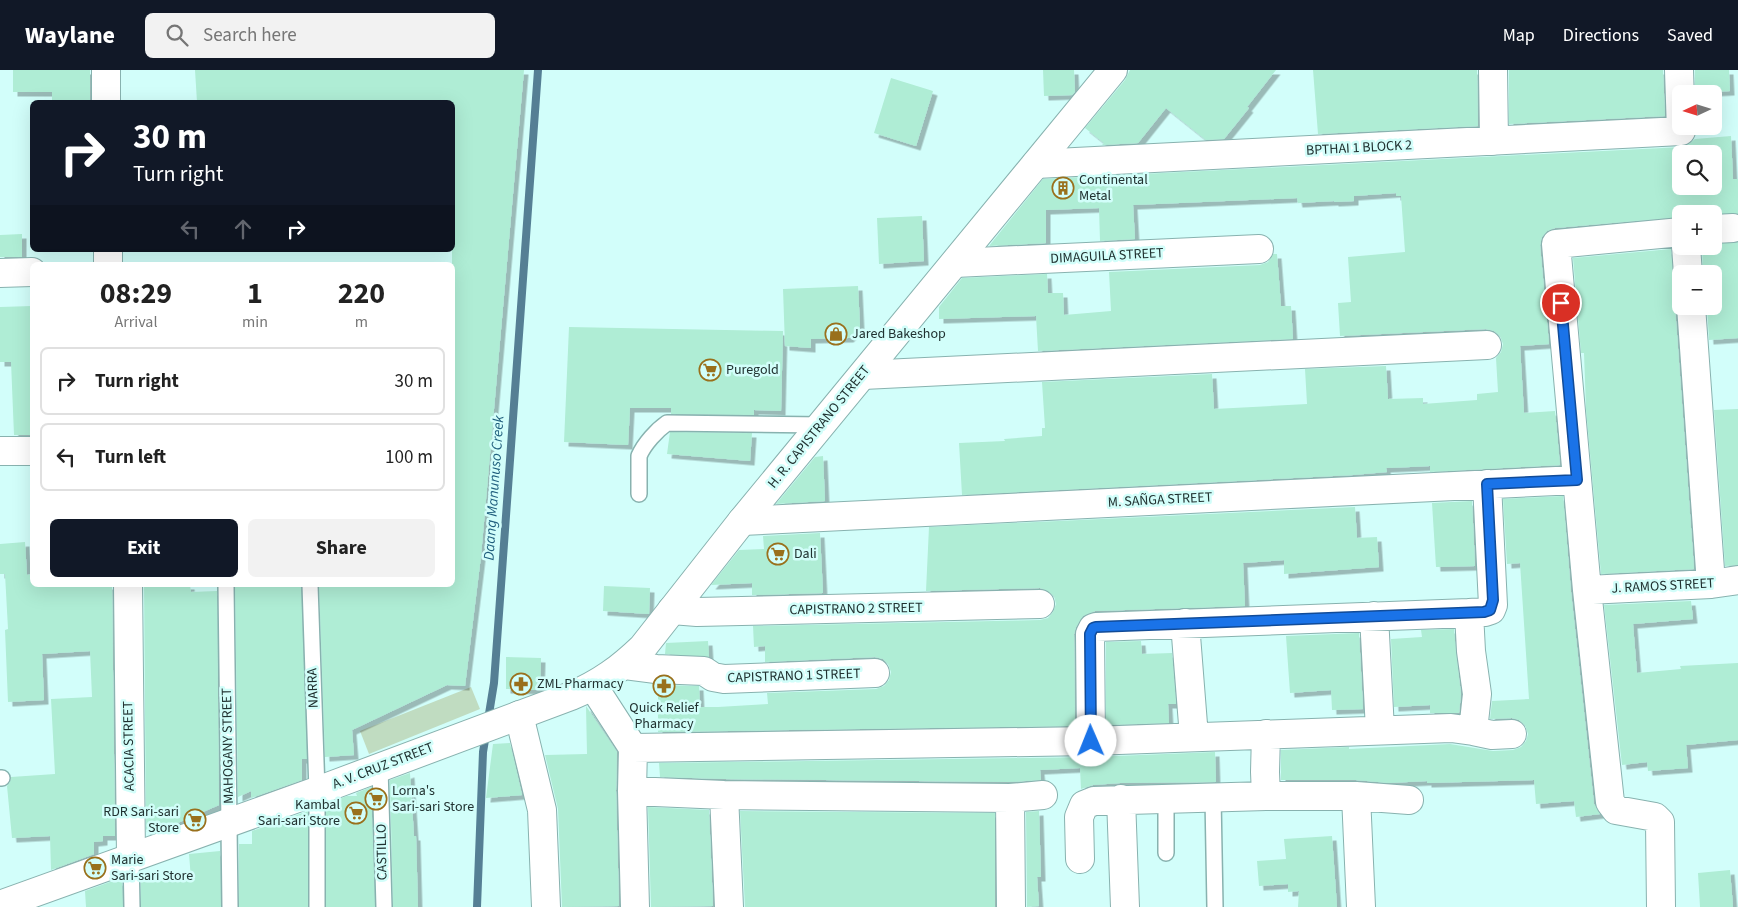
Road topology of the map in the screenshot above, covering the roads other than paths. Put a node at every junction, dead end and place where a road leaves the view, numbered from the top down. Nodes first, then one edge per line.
1 (106, 70) edge
2 (1114, 70) edge
3 (1493, 70) edge
4 (1679, 70) edge
5 (106, 100) edge
6 (1494, 141) junction
7 (1036, 164) junction
8 (1672, 233) edge
9 (1259, 249) dead end
10 (955, 263) junction
11 (30, 272) edge
12 (0, 273) edge
13 (1692, 315) edge
14 (1486, 345) dead end
15 (862, 375) junction
16 (822, 425) junction
17 (0, 451) edge
18 (30, 451) edge
19 (1577, 480) junction
20 (1487, 484) junction
21 (639, 494) dead end
22 (742, 521) junction
23 (1738, 580) edge
24 (1711, 584) junction
25 (128, 587) edge
26 (226, 587) edge
27 (310, 587) edge
28 (1587, 590) junction
29 (1040, 604) dead end
30 (672, 610) junction
31 (1469, 613) junction
32 (1374, 616) junction
33 (1185, 624) junction
34 (624, 665) junction
35 (875, 673) dead end
36 (593, 686) junction
37 (519, 715) junction
38 (488, 726) joint
39 (1380, 730) junction
40 (1473, 731) junction
41 (1266, 734) junction
42 (1512, 734) dead end
43 (1194, 737) junction
44 (1091, 741) junction
45 (632, 748) junction
46 (380, 767) junction
47 (317, 791) junction
48 (632, 791) junction
49 (724, 795) junction
50 (1043, 795) dead end
51 (1266, 796) junction
52 (1356, 796) junction
53 (1213, 797) junction
54 (1010, 798) junction
55 (1166, 798) junction
56 (1121, 799) junction
57 (1409, 800) dead end
58 (228, 822) junction
59 (1166, 853) dead end
60 (131, 856) junction
61 (1080, 859) dead end
62 (0, 905) edge
63 (132, 907) edge
64 (230, 907) edge
65 (317, 907) edge
66 (384, 907) edge
67 (546, 907) edge
68 (635, 907) edge
69 (729, 907) edge
70 (1011, 907) edge
71 (1125, 907) edge
72 (1214, 907) edge
73 (1361, 907) edge
74 (1661, 907) edge

1 - 5 street
2 - 7 street, H. R. CAPISTRANO STREET
3 - 6 street
4 - 6 street, BPTHAI 1 BLOCK 2
6 - 7 street, BPTHAI 1 BLOCK 2
7 - 10 street, H. R. CAPISTRANO STREET
8 - 19 street
9 - 10 street, DIMAGUILA STREET
10 - 15 street, H. R. CAPISTRANO STREET
11 - 12 street
13 - 24 street
14 - 15 street
15 - 16 street, H. R. CAPISTRANO STREET
16 - 21 lane
16 - 22 street, H. R. CAPISTRANO STREET
17 - 18 street
19 - 20 street, M. SAÑGA STREET
19 - 28 street
20 - 22 street, M. SAÑGA STREET
20 - 31 street
22 - 30 street, H. R. CAPISTRANO STREET
23 - 24 street, J. RAMOS STREET
24 - 28 street, J. RAMOS STREET
25 - 60 street, ACACIA STREET
26 - 58 lane, MAHOGANY STREET
27 - 47 lane, NARRA
28 - 74 street
29 - 30 street, CAPISTRANO 2 STREET
30 - 34 street, H. R. CAPISTRANO STREET
31 - 32 street
31 - 40 street
32 - 33 street
32 - 39 street
33 - 43 street
33 - 44 street
34 - 35 street, CAPISTRANO 1 STREET
34 - 36 street, H. R. CAPISTRANO STREET
36 - 37 street, H. R. CAPISTRANO STREET
36 - 45 street
37 - 38 street, H. R. CAPISTRANO STREET
37 - 67 street
38 - 46 street, A. V. CRUZ STREET
39 - 40 street
39 - 41 street
40 - 42 street
41 - 43 street
41 - 51 street
43 - 44 street
44 - 45 street
45 - 48 street
46 - 47 street, A. V. CRUZ STREET
46 - 66 lane, CASTILLO
47 - 58 street, A. V. CRUZ STREET
47 - 65 lane, NARRA
48 - 49 street
48 - 68 street
49 - 54 street
49 - 69 street
50 - 54 street
51 - 52 street
51 - 53 street
52 - 57 street
52 - 73 street
53 - 55 street
53 - 72 lane
54 - 70 street
55 - 56 street
55 - 59 lane
56 - 61 street
56 - 71 street
58 - 60 street, A. V. CRUZ STREET
58 - 64 lane, MAHOGANY STREET
60 - 62 street, A. V. CRUZ STREET
60 - 63 lane, ACACIA STREET

